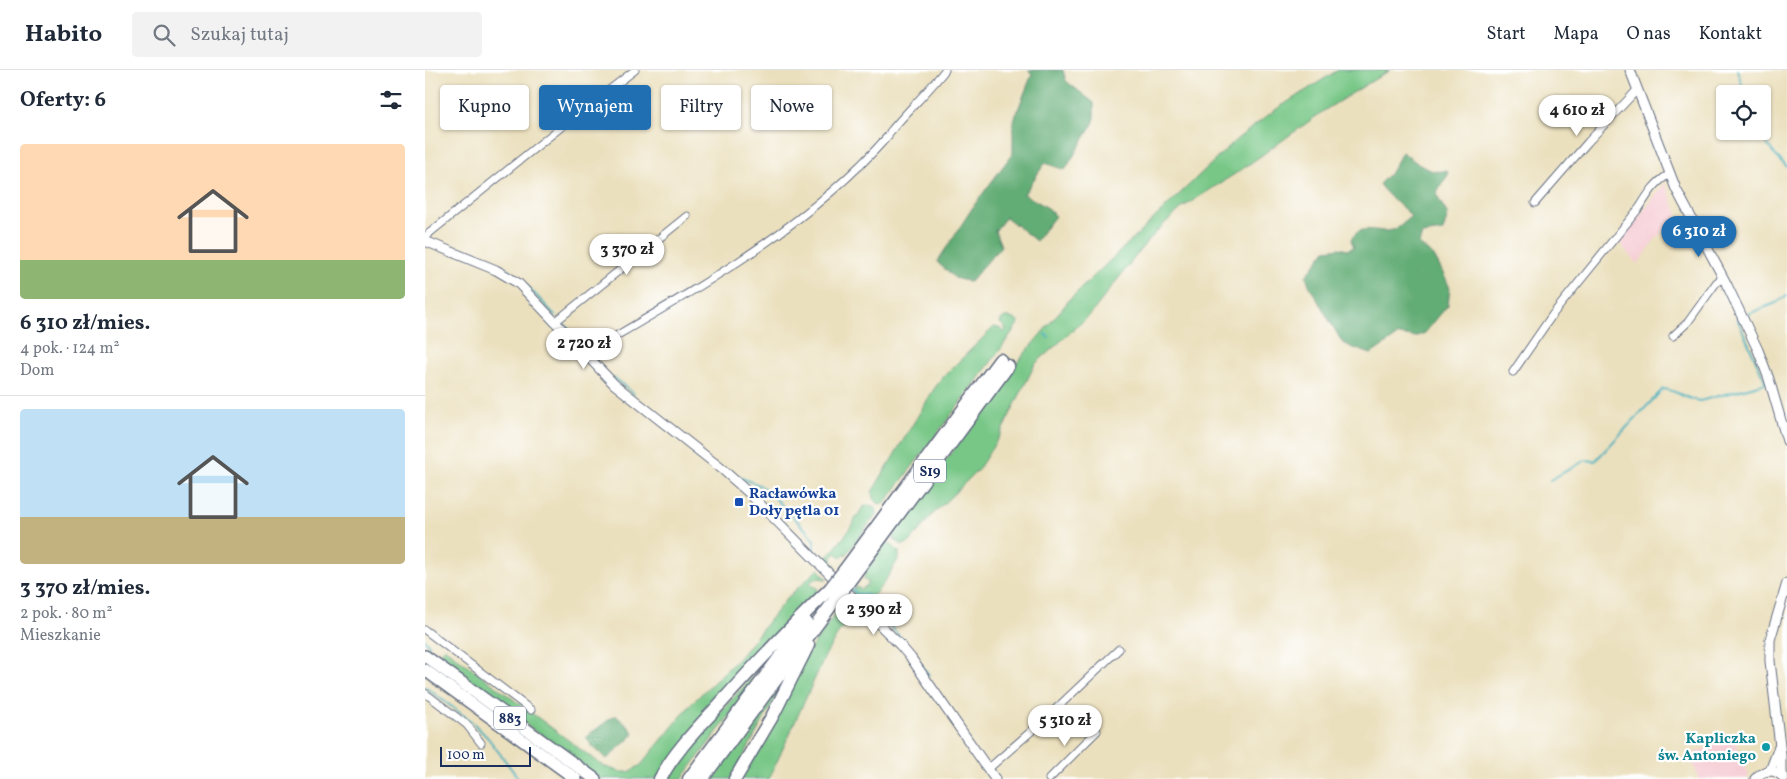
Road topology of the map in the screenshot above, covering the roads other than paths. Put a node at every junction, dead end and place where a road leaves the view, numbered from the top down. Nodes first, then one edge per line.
1 (635, 70) edge
2 (945, 70) edge
3 (1630, 70) edge
4 (1637, 90) junction
5 (1670, 174) junction
6 (1535, 203) dead end
7 (687, 216) dead end
8 (425, 240) edge
9 (1723, 277) junction
10 (555, 322) junction
11 (1673, 336) dead end
12 (586, 355) junction
13 (1004, 363) dead end
14 (1513, 372) dead end
15 (1787, 441) edge
16 (1787, 583) edge
17 (834, 592) junction
18 (823, 616) junction
19 (425, 630) edge
20 (1119, 649) dead end
21 (425, 656) edge
22 (425, 670) edge
23 (425, 693) edge
24 (531, 710) dead end
25 (1097, 731) dead end
26 (481, 743) dead end
27 (1779, 747) junction
28 (988, 769) junction
29 (1769, 771) junction
30 (1783, 777) edge
31 (576, 779) edge
32 (595, 779) edge
33 (660, 779) edge
34 (689, 779) edge
35 (702, 779) edge
36 (735, 779) edge
37 (995, 779) edge
38 (1049, 779) edge
39 (1755, 779) edge

1 - 8 street
2 - 12 street
3 - 4 street
4 - 5 street
4 - 6 street
5 - 9 street
5 - 14 street
7 - 10 street
8 - 10 street
9 - 11 street
9 - 15 street
10 - 12 street
12 - 28 street
13 - 17 highway, S19, bridge
16 - 27 street
17 - 18 highway, S19
17 - 33 highway
17 - 34 highway, S19
18 - 35 highway, S19
18 - 36 highway
19 - 24 street
20 - 28 street
21 - 32 highway, 883
22 - 31 highway, 883
23 - 26 street
25 - 38 street
27 - 29 street
27 - 30 street
28 - 37 street
29 - 30 street
29 - 39 street

